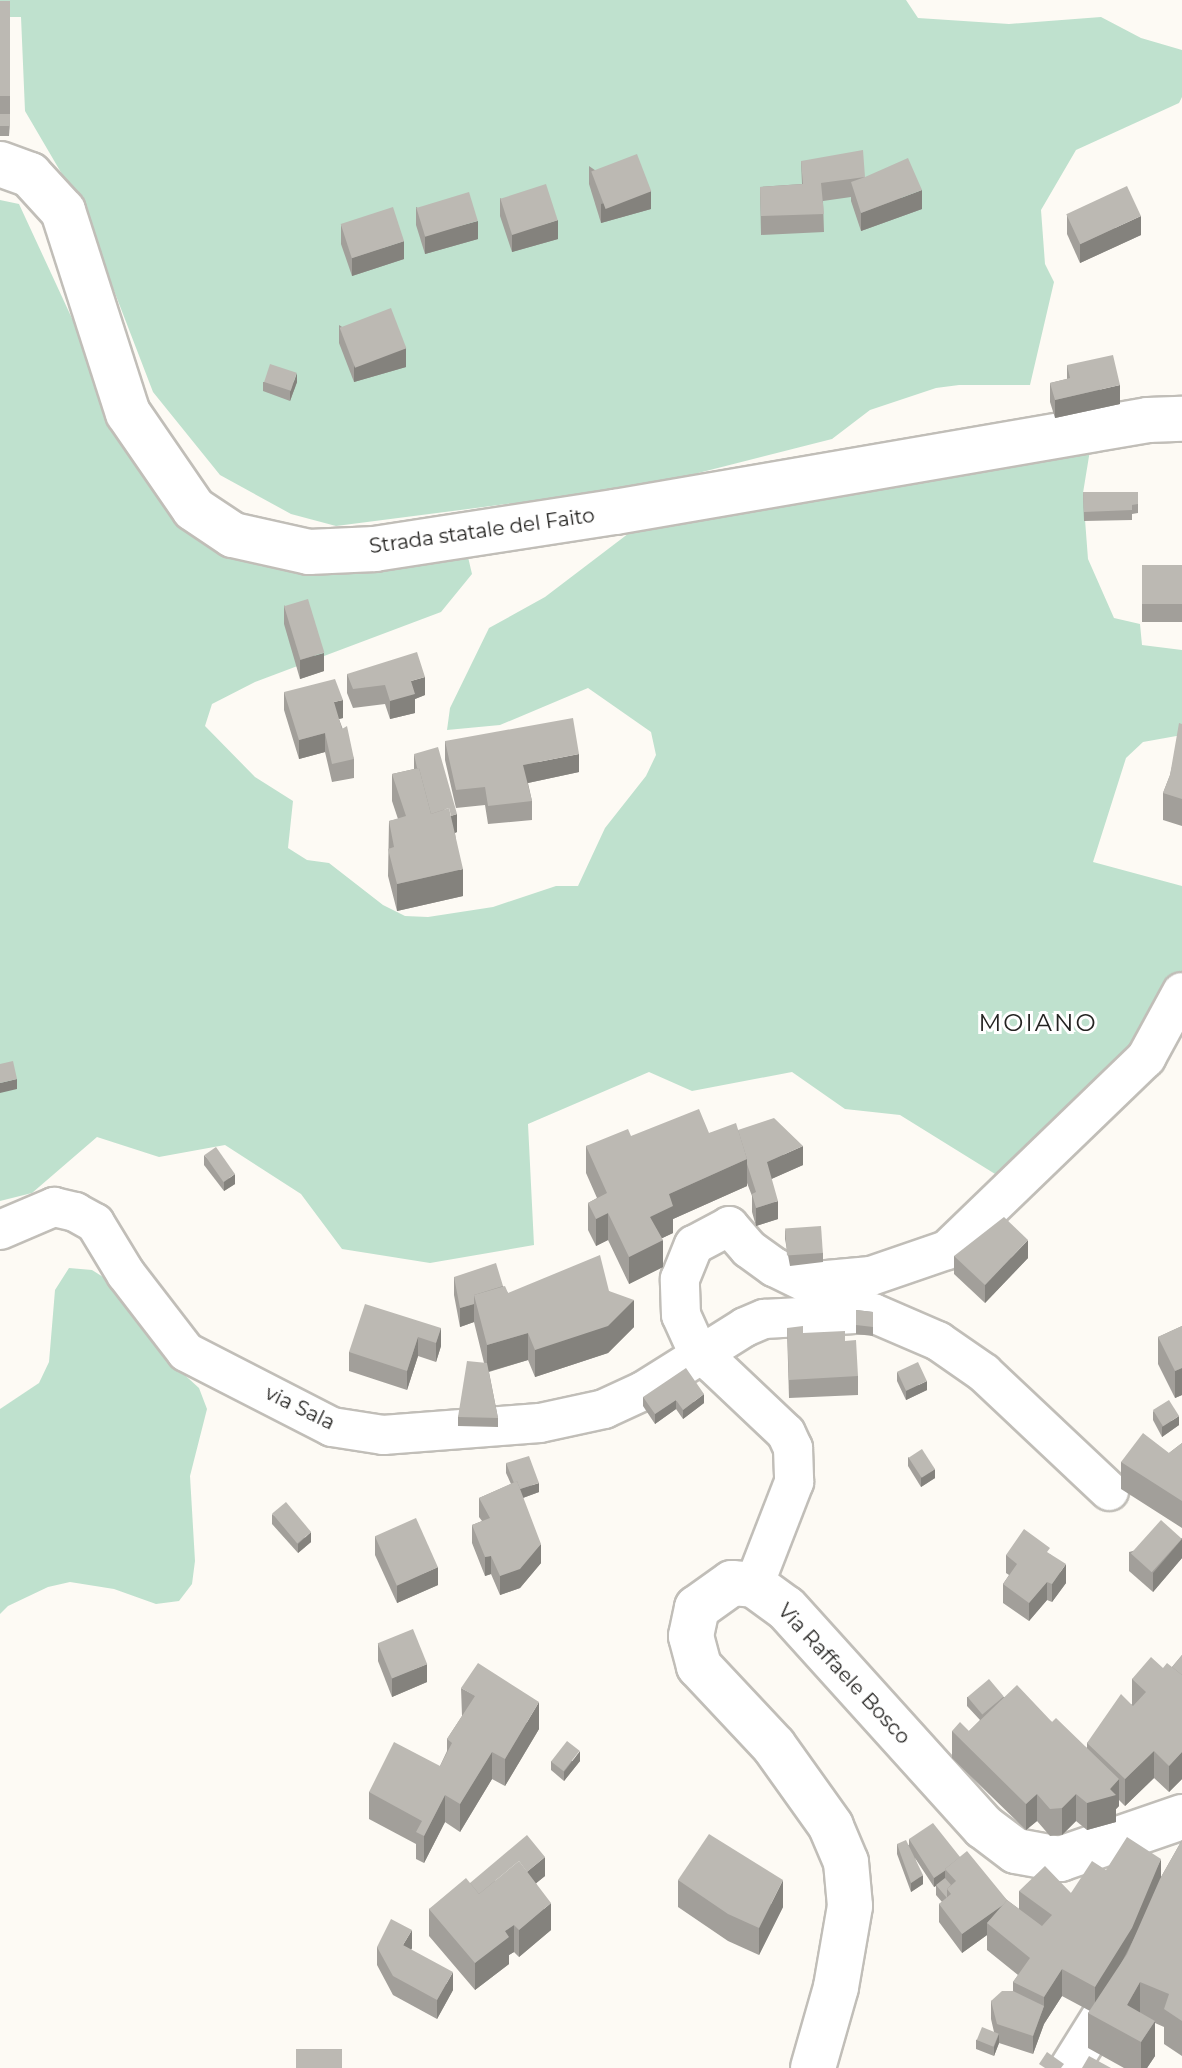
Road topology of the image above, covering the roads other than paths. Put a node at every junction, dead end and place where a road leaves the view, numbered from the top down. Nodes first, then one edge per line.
1 (0, 164) edge
2 (1182, 419) edge
3 (1182, 992) edge
4 (0, 1230) edge
5 (706, 1352) junction
6 (1109, 1491) dead end
7 (754, 1585) junction
8 (1182, 1817) edge
9 (1133, 1966) edge
10 (1077, 2056) edge
11 (813, 2068) edge

1 - 2 street, Strada statale del Faito
3 - 5 street
4 - 5 street, via Sala
5 - 6 street, via Sala
5 - 7 street
7 - 8 street, Via Raffaele Bosco
7 - 11 street
9 - 10 street

